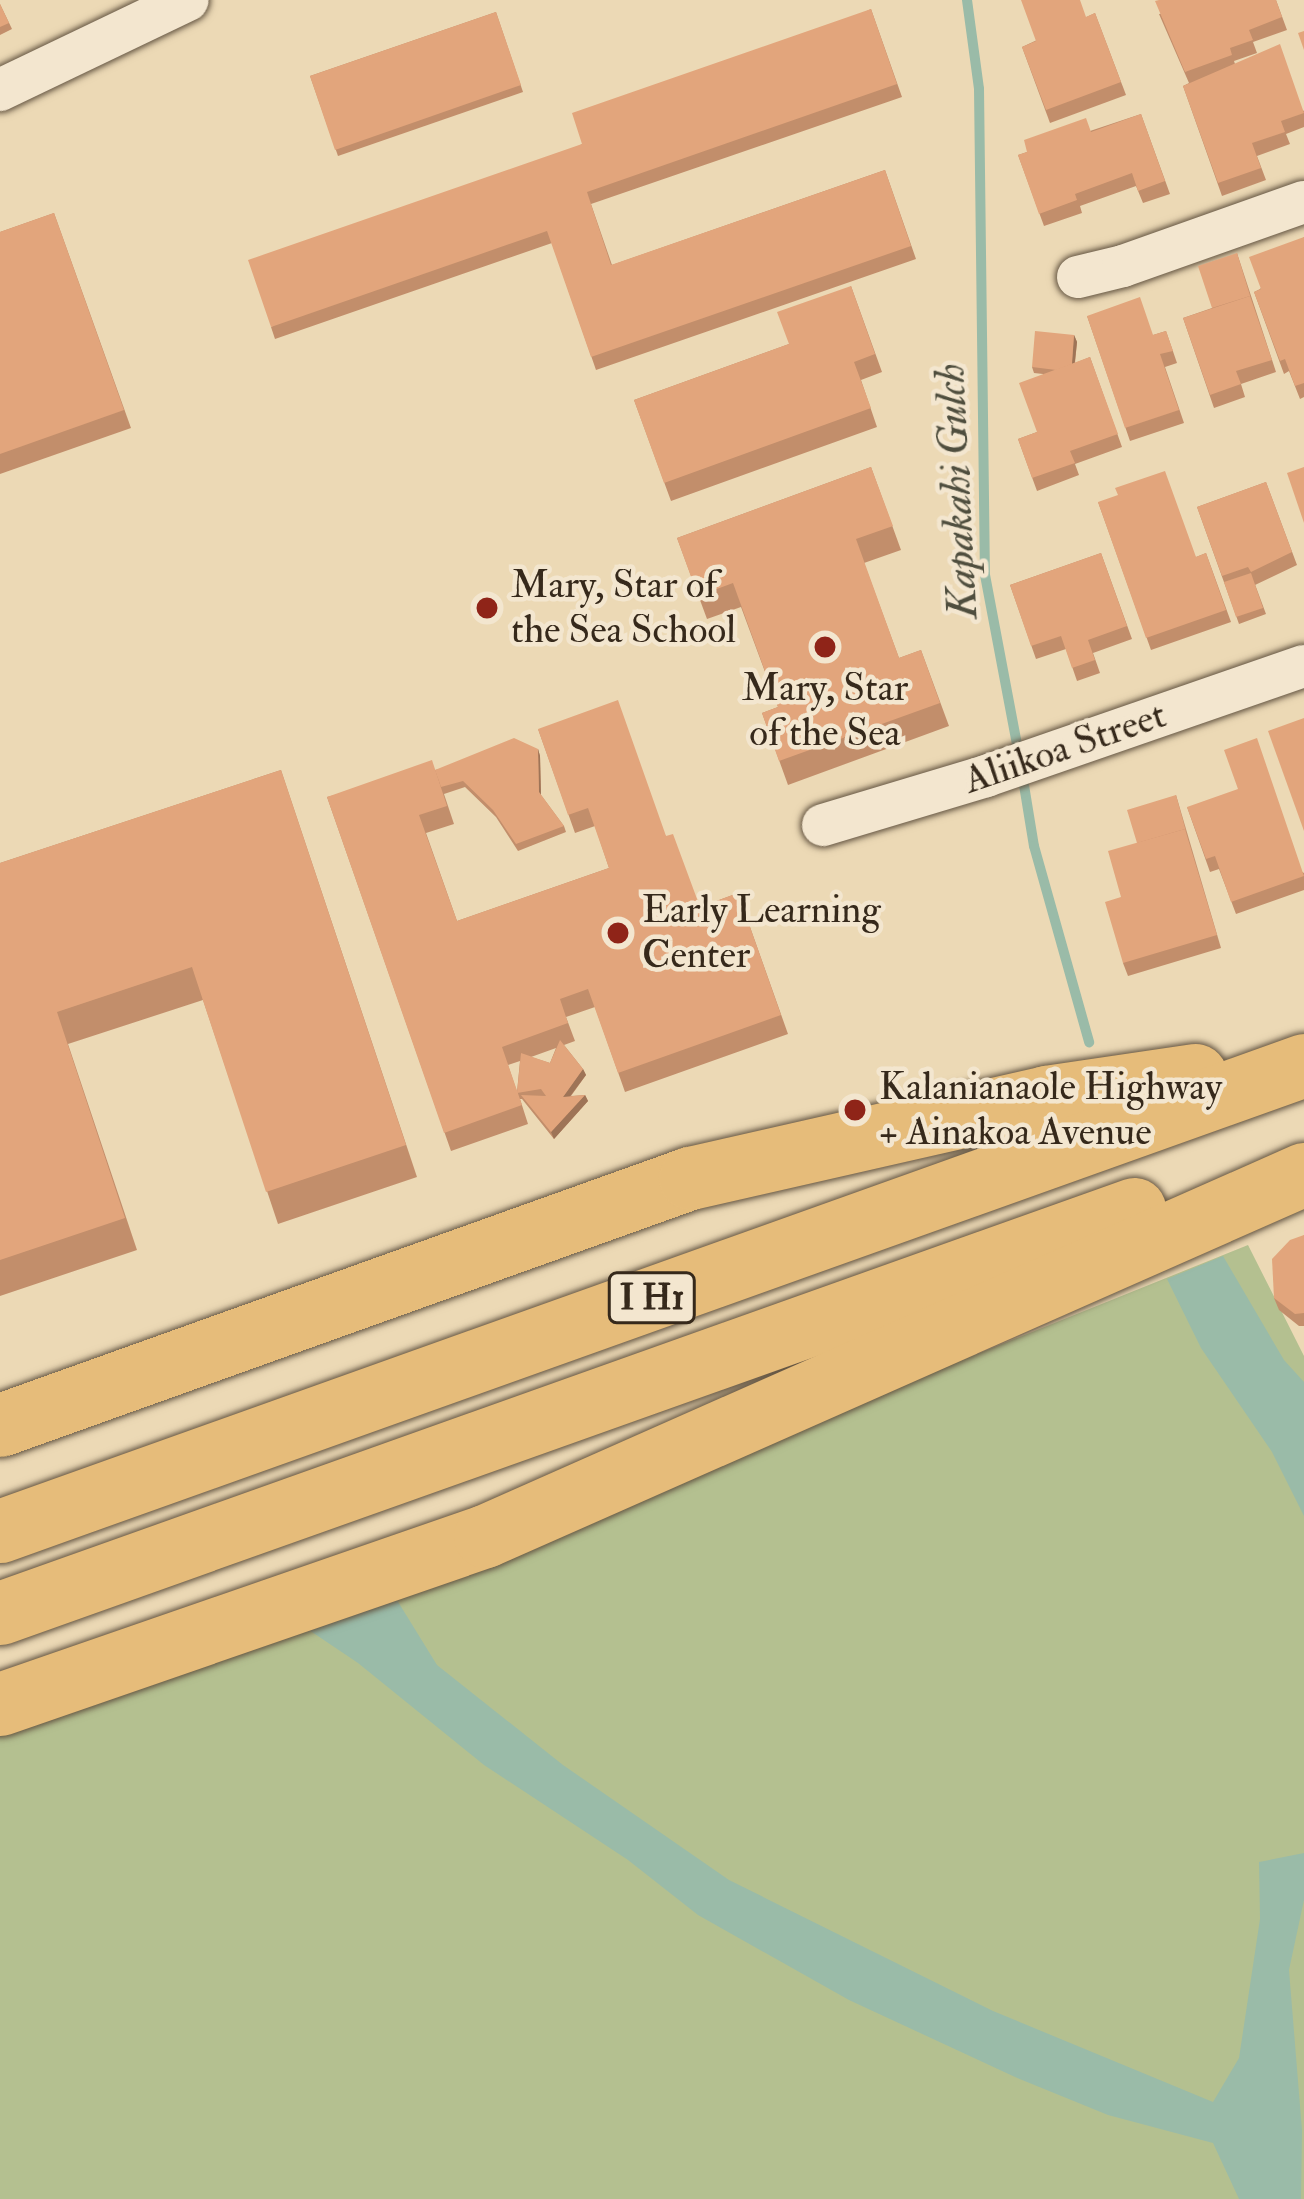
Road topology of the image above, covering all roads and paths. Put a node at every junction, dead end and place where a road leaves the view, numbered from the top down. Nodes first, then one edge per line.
1 (188, 0) edge
2 (0, 91) edge
3 (1304, 202) edge
4 (1078, 277) dead end
5 (1304, 666) edge
6 (823, 824) dead end
7 (1304, 1063) edge
8 (1304, 1153) edge
9 (1304, 1174) edge
10 (0, 1425) edge
11 (0, 1531) edge
12 (0, 1613) edge
13 (0, 1704) edge

1 - 2 street
3 - 4 street
5 - 6 street, Aliikoa Street
7 - 10 highway
7 - 11 highway, I H1
8 - 12 highway, I H1
9 - 13 highway

